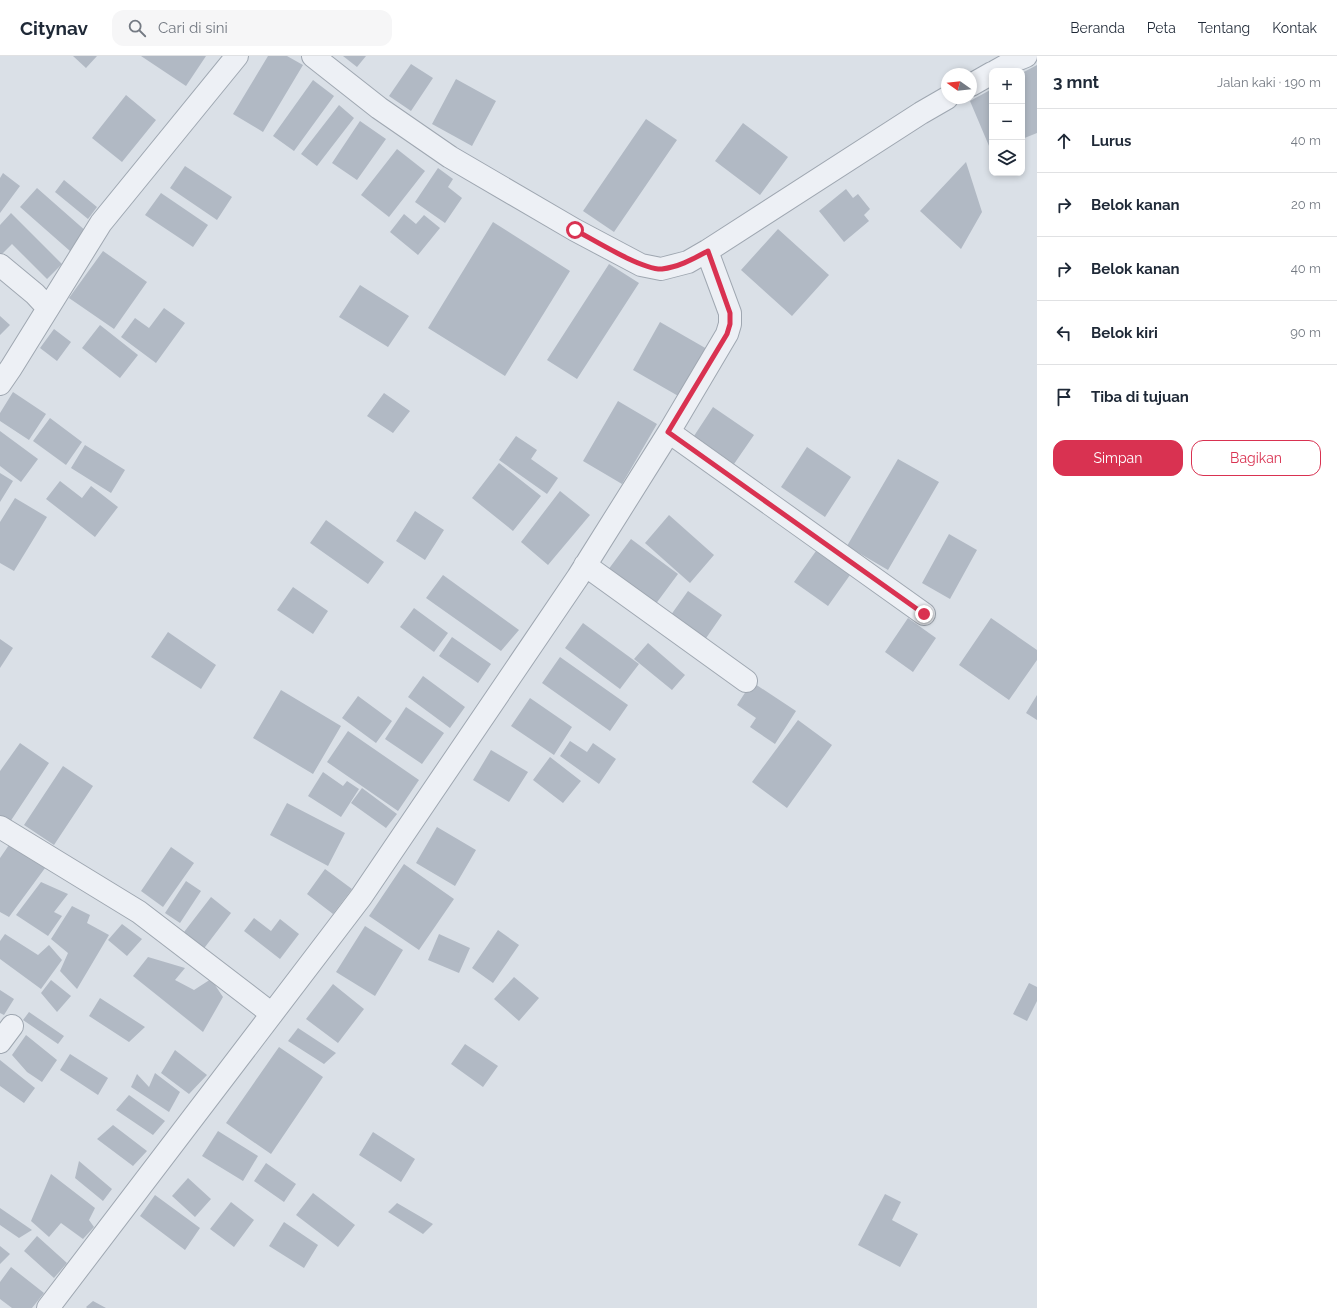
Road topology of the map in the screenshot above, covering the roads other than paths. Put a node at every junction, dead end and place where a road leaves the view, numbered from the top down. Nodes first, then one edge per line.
1 (237, 56) edge
2 (313, 56) edge
3 (1026, 56) edge
4 (1001, 68) edge
5 (989, 75) edge
6 (977, 82) edge
7 (941, 101) edge
8 (708, 251) junction
9 (0, 265) edge
10 (48, 308) junction
11 (0, 384) edge
12 (668, 432) junction
13 (585, 565) junction
14 (924, 614) dead end
15 (746, 681) dead end
16 (0, 827) edge
17 (272, 1014) junction
18 (48, 1308) edge

1 - 10 street
2 - 8 street
3 - 4 street
5 - 6 street
7 - 8 street
8 - 12 street
9 - 10 street
10 - 11 street
12 - 13 street
12 - 14 street
13 - 15 street
13 - 17 street
16 - 17 street
17 - 18 street

